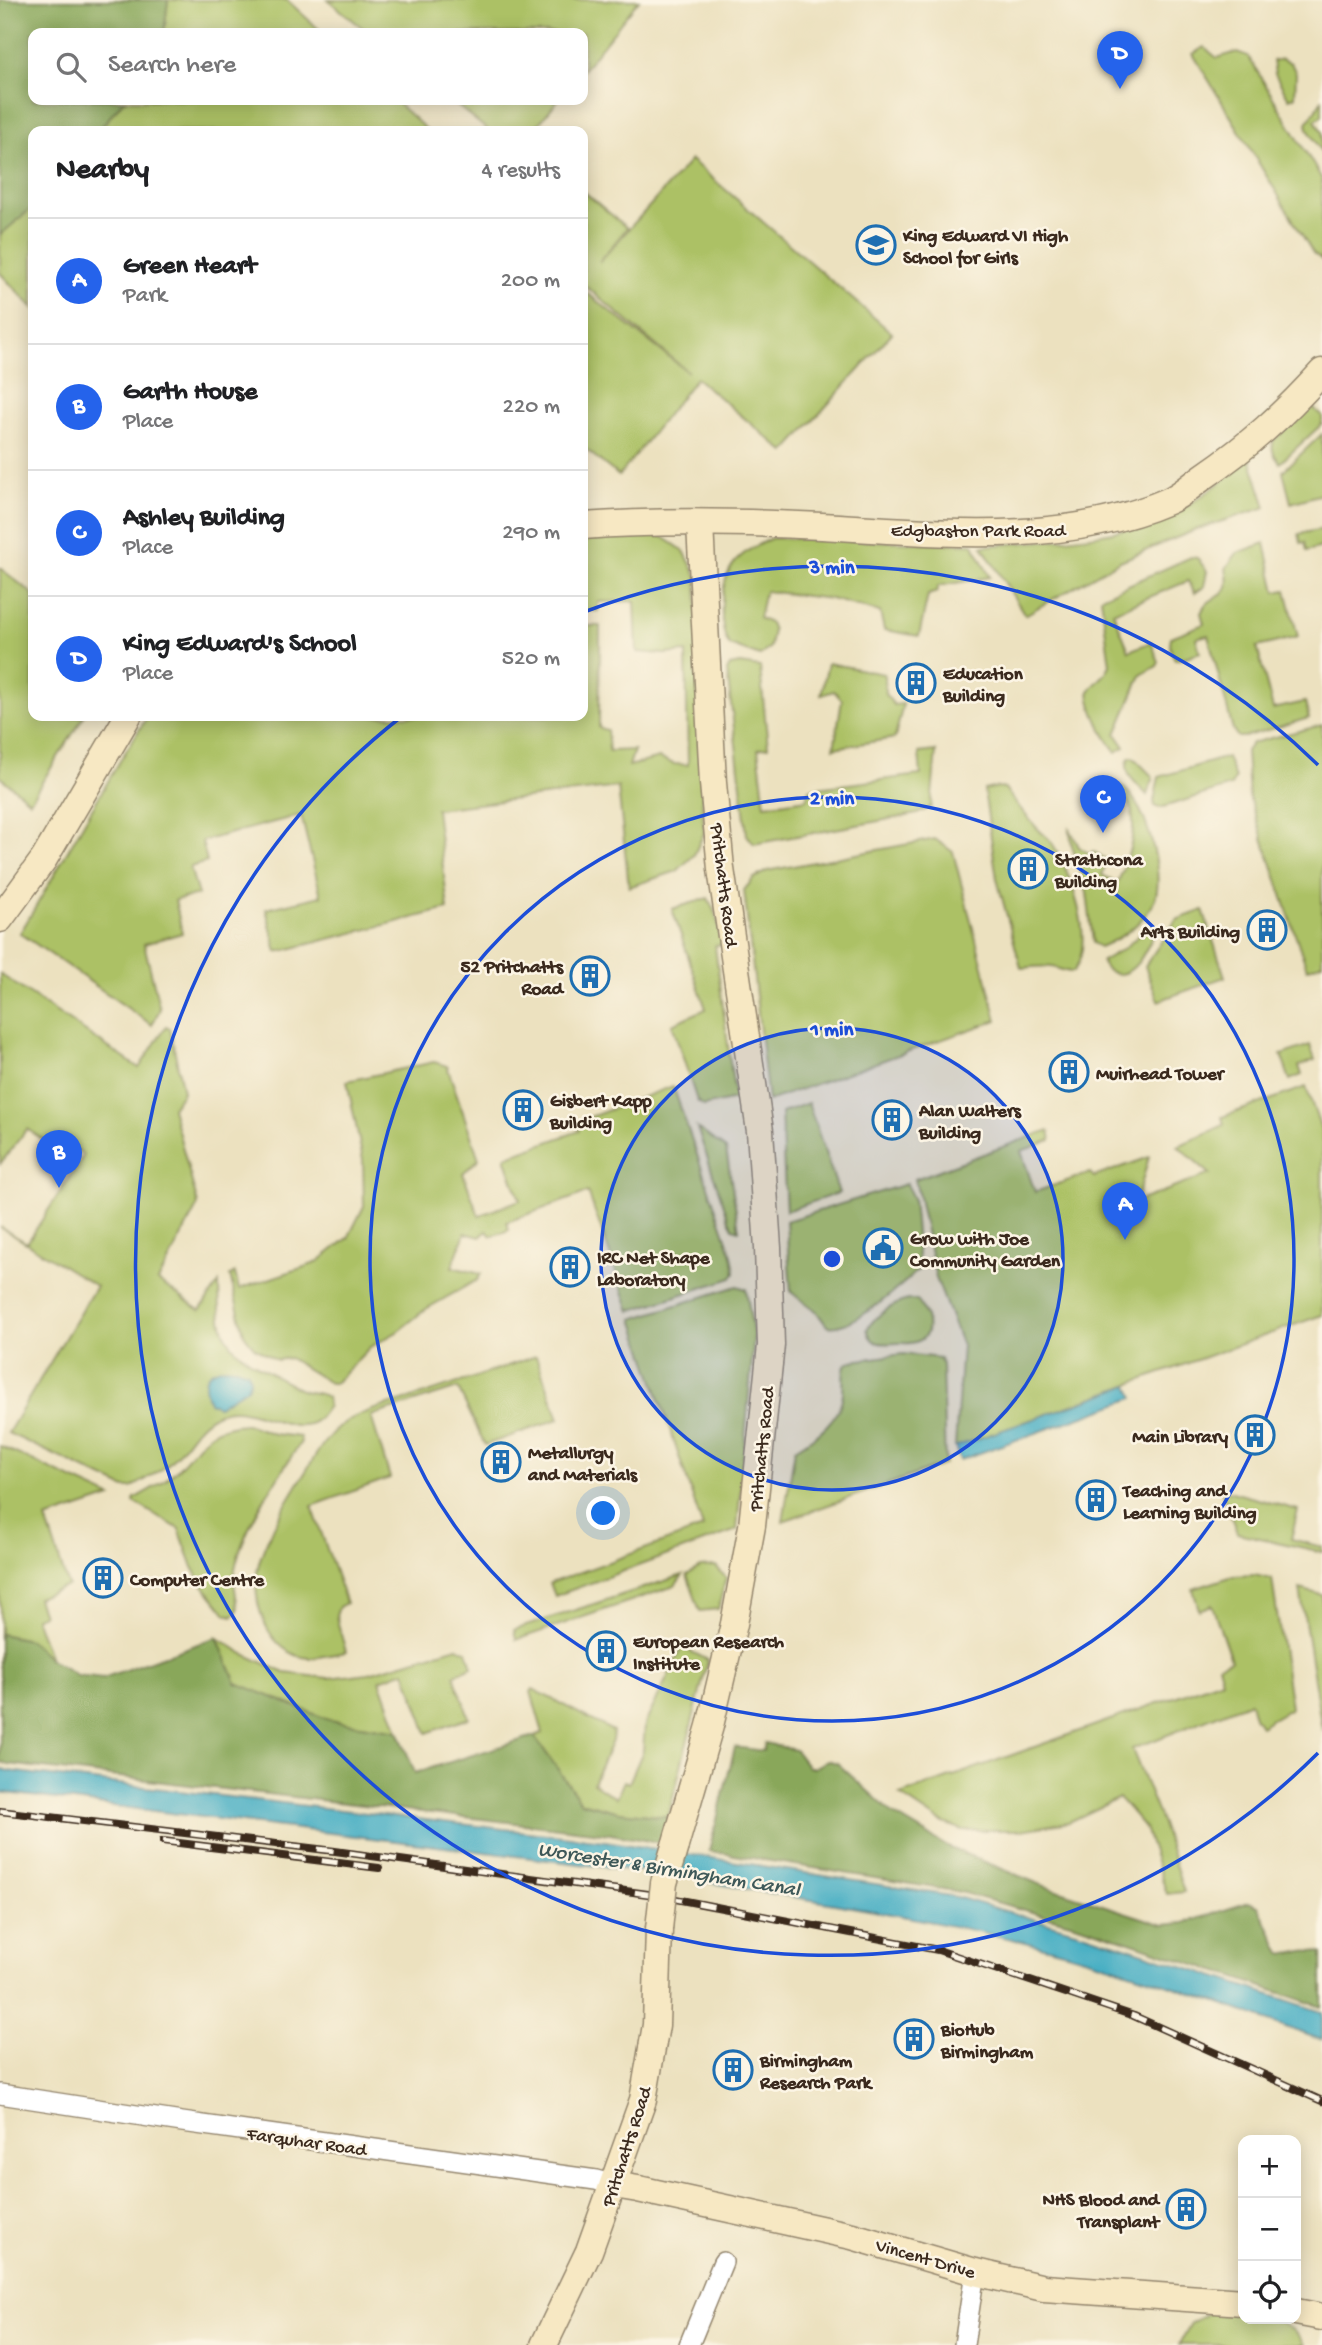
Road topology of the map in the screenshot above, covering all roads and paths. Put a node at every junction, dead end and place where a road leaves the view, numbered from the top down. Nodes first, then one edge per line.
1 (1322, 372) edge
2 (700, 524) junction
3 (588, 526) edge
4 (125, 721) edge
5 (0, 919) edge
6 (0, 2094) edge
7 (614, 2185) junction
8 (723, 2262) dead end
9 (975, 2272) junction
10 (1238, 2302) edge
11 (1301, 2313) edge
12 (1322, 2318) edge
13 (544, 2345) edge
14 (689, 2345) edge
15 (964, 2345) edge

1 - 2 street, Edgbaston Park Road
2 - 3 street, Edgbaston Park Road
2 - 7 street, Pritchatts Road, bridge
4 - 5 street
6 - 7 street, Farquhar Road
7 - 9 street, Vincent Drive
7 - 13 street, Pritchatts Road
8 - 14 street
9 - 10 street, Vincent Drive
9 - 15 street
11 - 12 street

